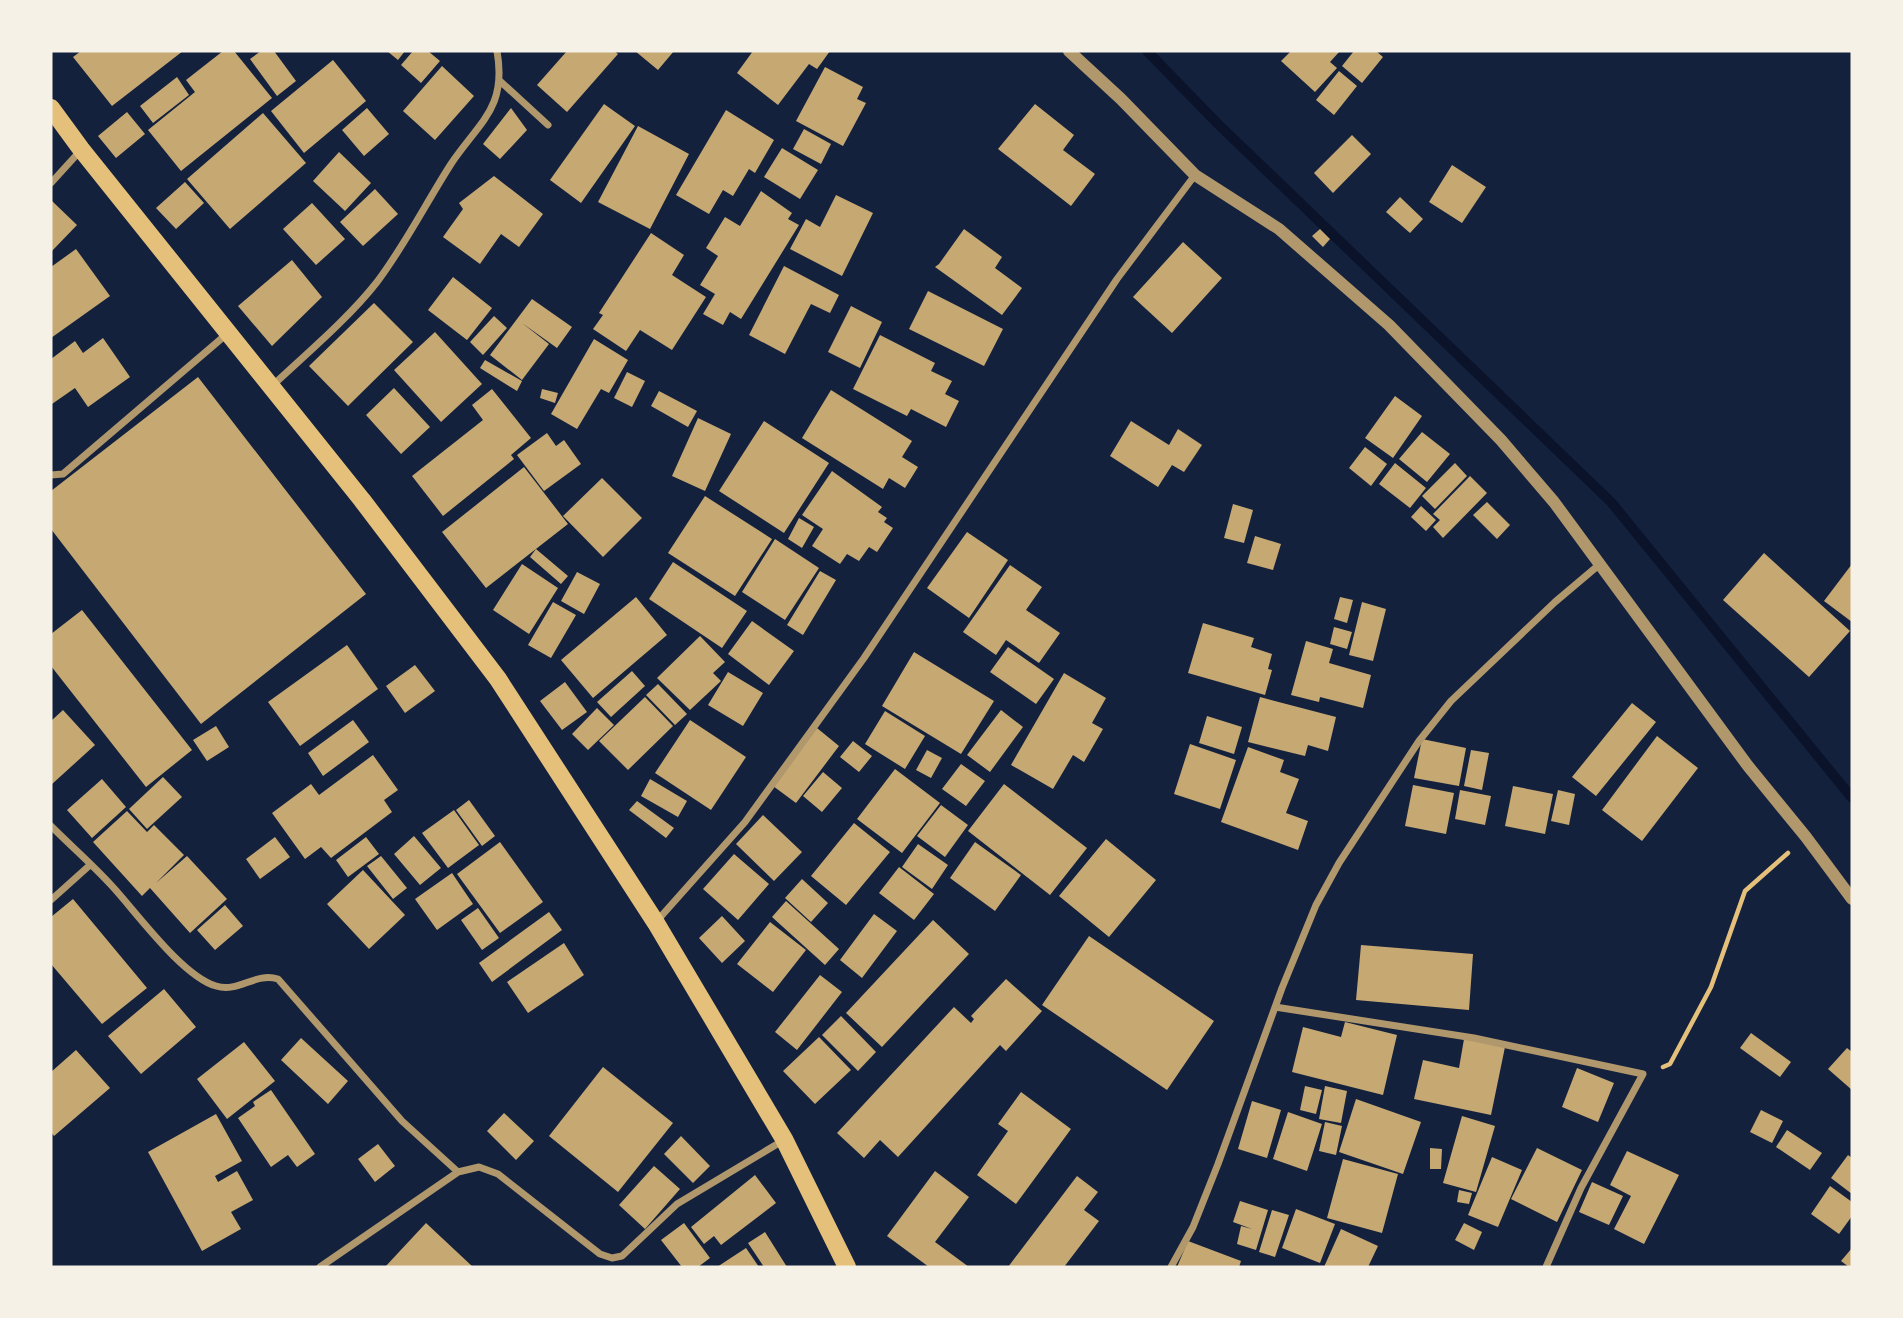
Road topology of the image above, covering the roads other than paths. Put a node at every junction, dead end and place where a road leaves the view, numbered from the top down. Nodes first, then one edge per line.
1 (498, 51) edge
2 (1069, 51) edge
3 (500, 81) junction
4 (51, 108) edge
5 (548, 125) dead end
6 (81, 149) junction
7 (1195, 175) junction
8 (51, 183) edge
9 (228, 333) junction
10 (271, 388) junction
11 (51, 475) edge
12 (1600, 564) junction
13 (51, 826) edge
14 (90, 865) junction
15 (1852, 899) edge
16 (51, 900) edge
17 (656, 923) junction
18 (1275, 1007) junction
19 (784, 1139) junction
20 (458, 1172) junction
21 (320, 1267) edge
22 (847, 1267) edge
23 (1171, 1267) edge
24 (1546, 1267) edge

1 - 3 street
2 - 7 street
3 - 5 street
3 - 10 street
4 - 6 main road
6 - 8 street
6 - 9 main road
7 - 12 street
7 - 17 street
9 - 10 main road
9 - 11 street
10 - 17 main road
12 - 15 street
12 - 18 street
13 - 14 street
14 - 16 street
14 - 20 street
17 - 19 main road
18 - 23 street
18 - 24 street
19 - 20 street
19 - 22 main road
20 - 21 street

